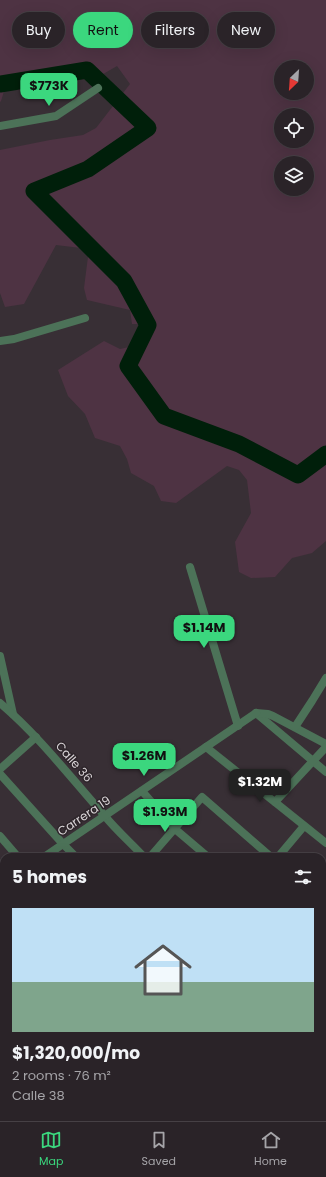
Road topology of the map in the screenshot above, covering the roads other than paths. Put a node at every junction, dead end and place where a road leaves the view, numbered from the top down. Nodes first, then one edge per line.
1 (98, 88) dead end
2 (0, 126) edge
3 (85, 318) dead end
4 (0, 341) edge
5 (190, 568) dead end
6 (0, 656) edge
7 (326, 678) edge
8 (0, 703) edge
9 (256, 713) junction
10 (13, 714) junction
11 (238, 726) junction
12 (295, 727) junction
13 (36, 737) junction
14 (206, 746) junction
15 (326, 746) edge
16 (313, 761) junction
17 (0, 769) edge
18 (326, 772) edge
19 (0, 774) edge
20 (142, 791) junction
21 (275, 802) junction
22 (104, 816) junction
23 (304, 826) junction
24 (175, 829) junction
25 (0, 836) edge
26 (326, 843) edge
27 (63, 844) junction
28 (15, 853) edge
29 (50, 853) edge
30 (72, 853) edge
31 (140, 853) edge
32 (154, 853) edge
33 (203, 853) edge
34 (266, 853) edge
35 (281, 853) edge

1 - 2 street
3 - 4 street
5 - 11 street
6 - 10 street
7 - 12 street
8 - 10 street, Calle 36
9 - 11 street, Carrera 19
9 - 12 street
9 - 16 street
10 - 13 street, Calle 36
11 - 14 street, Carrera 19
12 - 15 street
13 - 17 street
13 - 22 street, Calle 36
14 - 20 street, Carrera 19
14 - 21 street
15 - 16 street
16 - 18 street
16 - 21 street
19 - 27 street
20 - 22 street, Carrera 19
20 - 24 street
21 - 23 street
22 - 27 street, Carrera 19
22 - 31 street, Calle 36
23 - 26 street
23 - 35 street
24 - 32 street
24 - 33 street
24 - 34 street
25 - 28 street
27 - 29 street, Carrera 19
27 - 30 street

